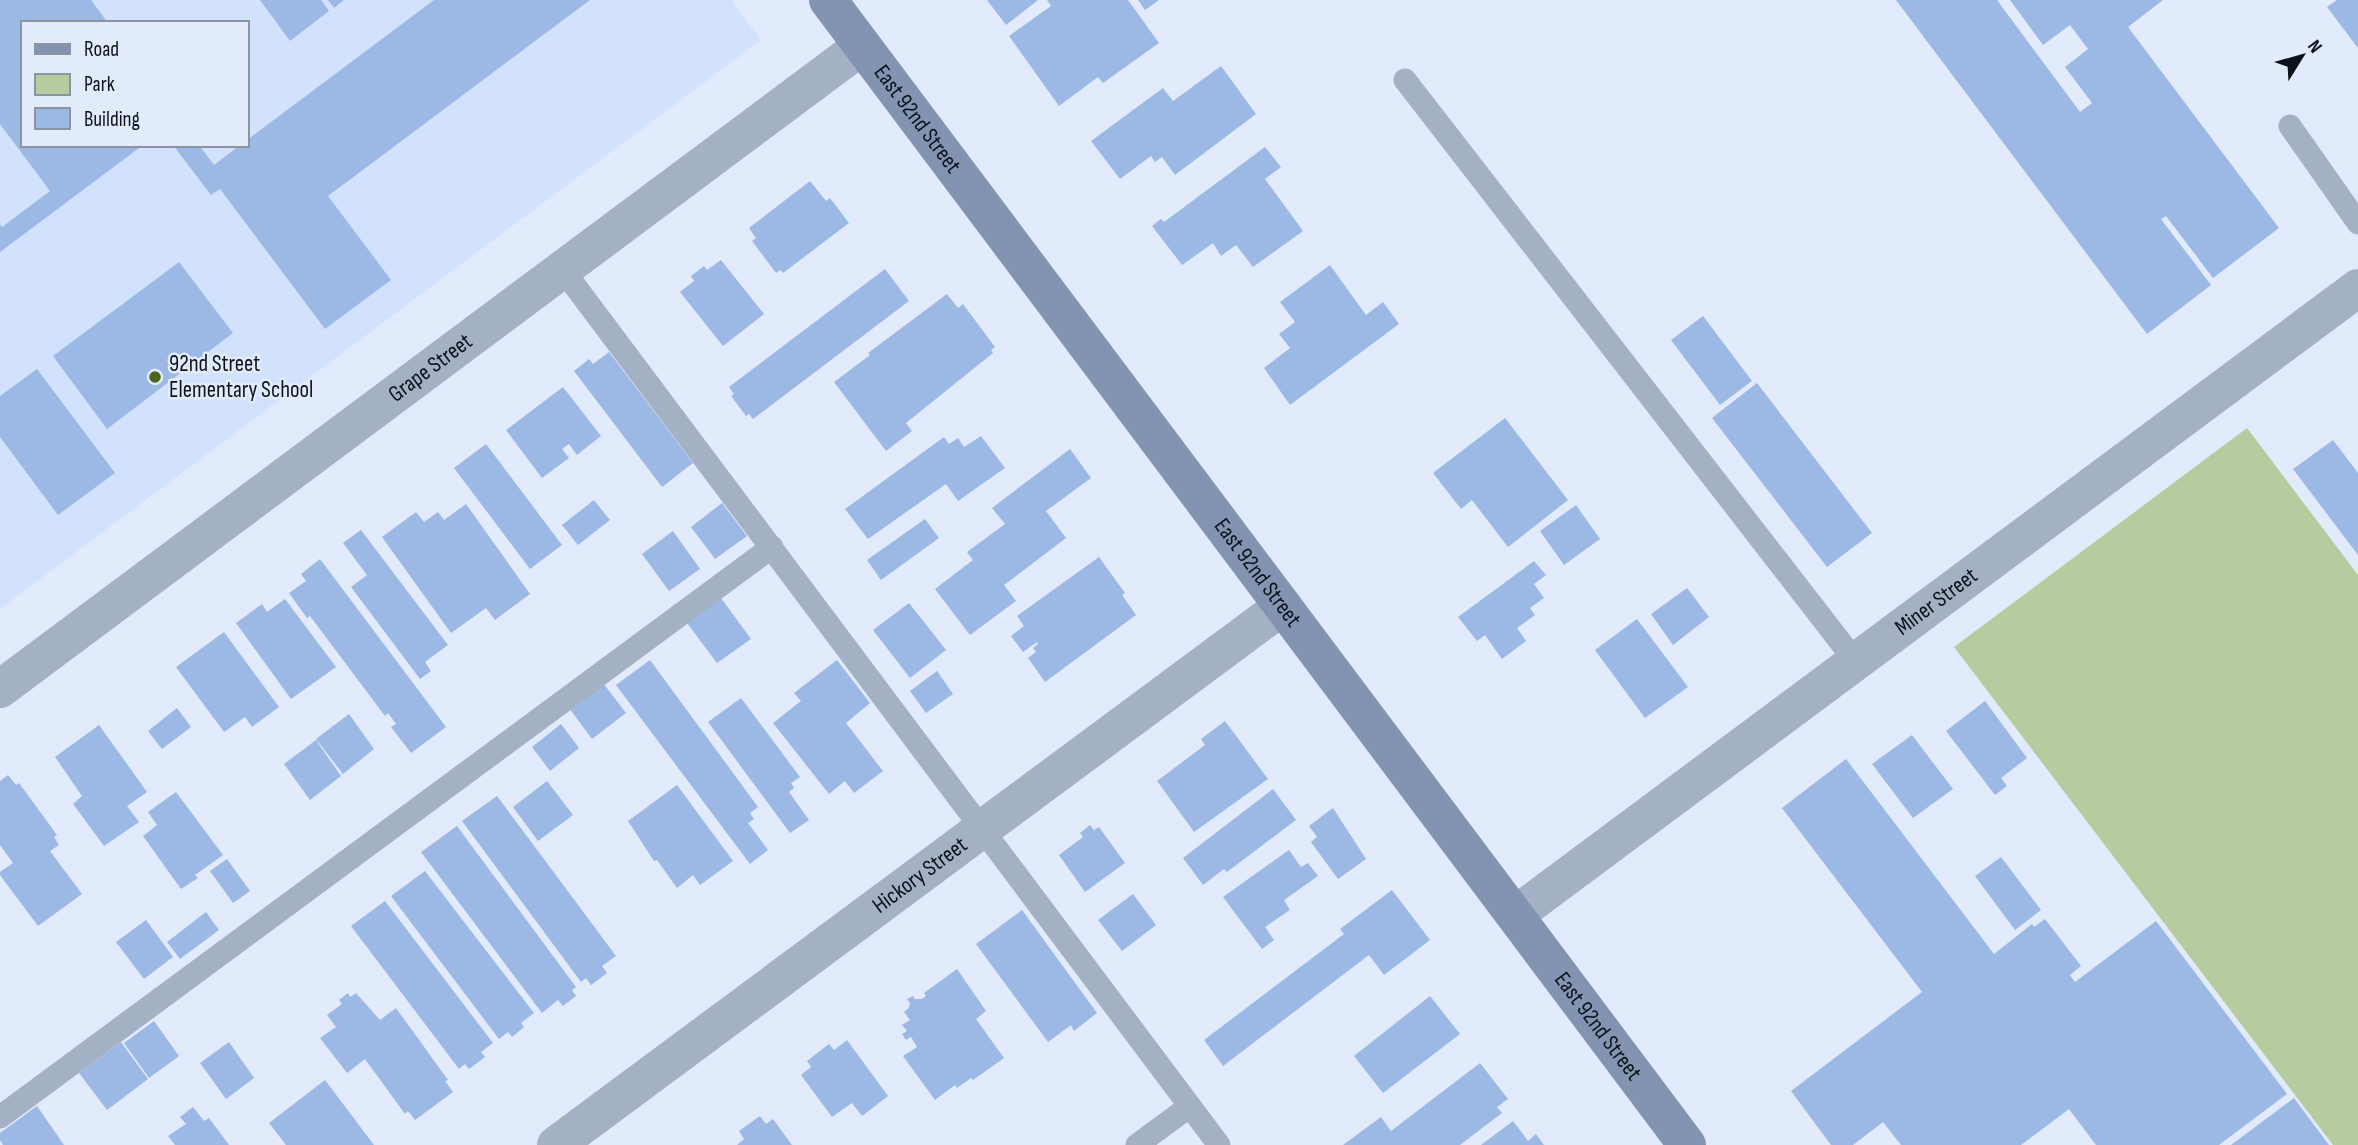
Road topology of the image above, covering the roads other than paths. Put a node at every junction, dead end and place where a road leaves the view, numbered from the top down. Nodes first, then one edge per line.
1 (828, 0) edge
2 (863, 46) junction
3 (1405, 80) dead end
4 (2290, 126) dead end
5 (2358, 223) edge
6 (563, 270) junction
7 (2358, 288) edge
8 (772, 547) junction
9 (1283, 606) junction
10 (1856, 662) junction
11 (0, 689) edge
12 (984, 828) junction
13 (1515, 915) junction
14 (1190, 1106) junction
15 (0, 1117) edge
16 (556, 1145) edge
17 (1137, 1145) edge
18 (1219, 1145) edge
19 (1687, 1145) edge

1 - 2 street, East 92nd Street
2 - 6 street, Grape Street
2 - 9 street, East 92nd Street
3 - 10 lane
4 - 5 lane
6 - 8 lane
6 - 11 street, Grape Street
7 - 10 street, Miner Street
8 - 12 lane
8 - 15 lane
9 - 12 street, Hickory Street
9 - 13 street, East 92nd Street
10 - 13 street, Miner Street
12 - 14 lane
12 - 16 street, Hickory Street
13 - 19 street, East 92nd Street
14 - 17 lane
14 - 18 lane

